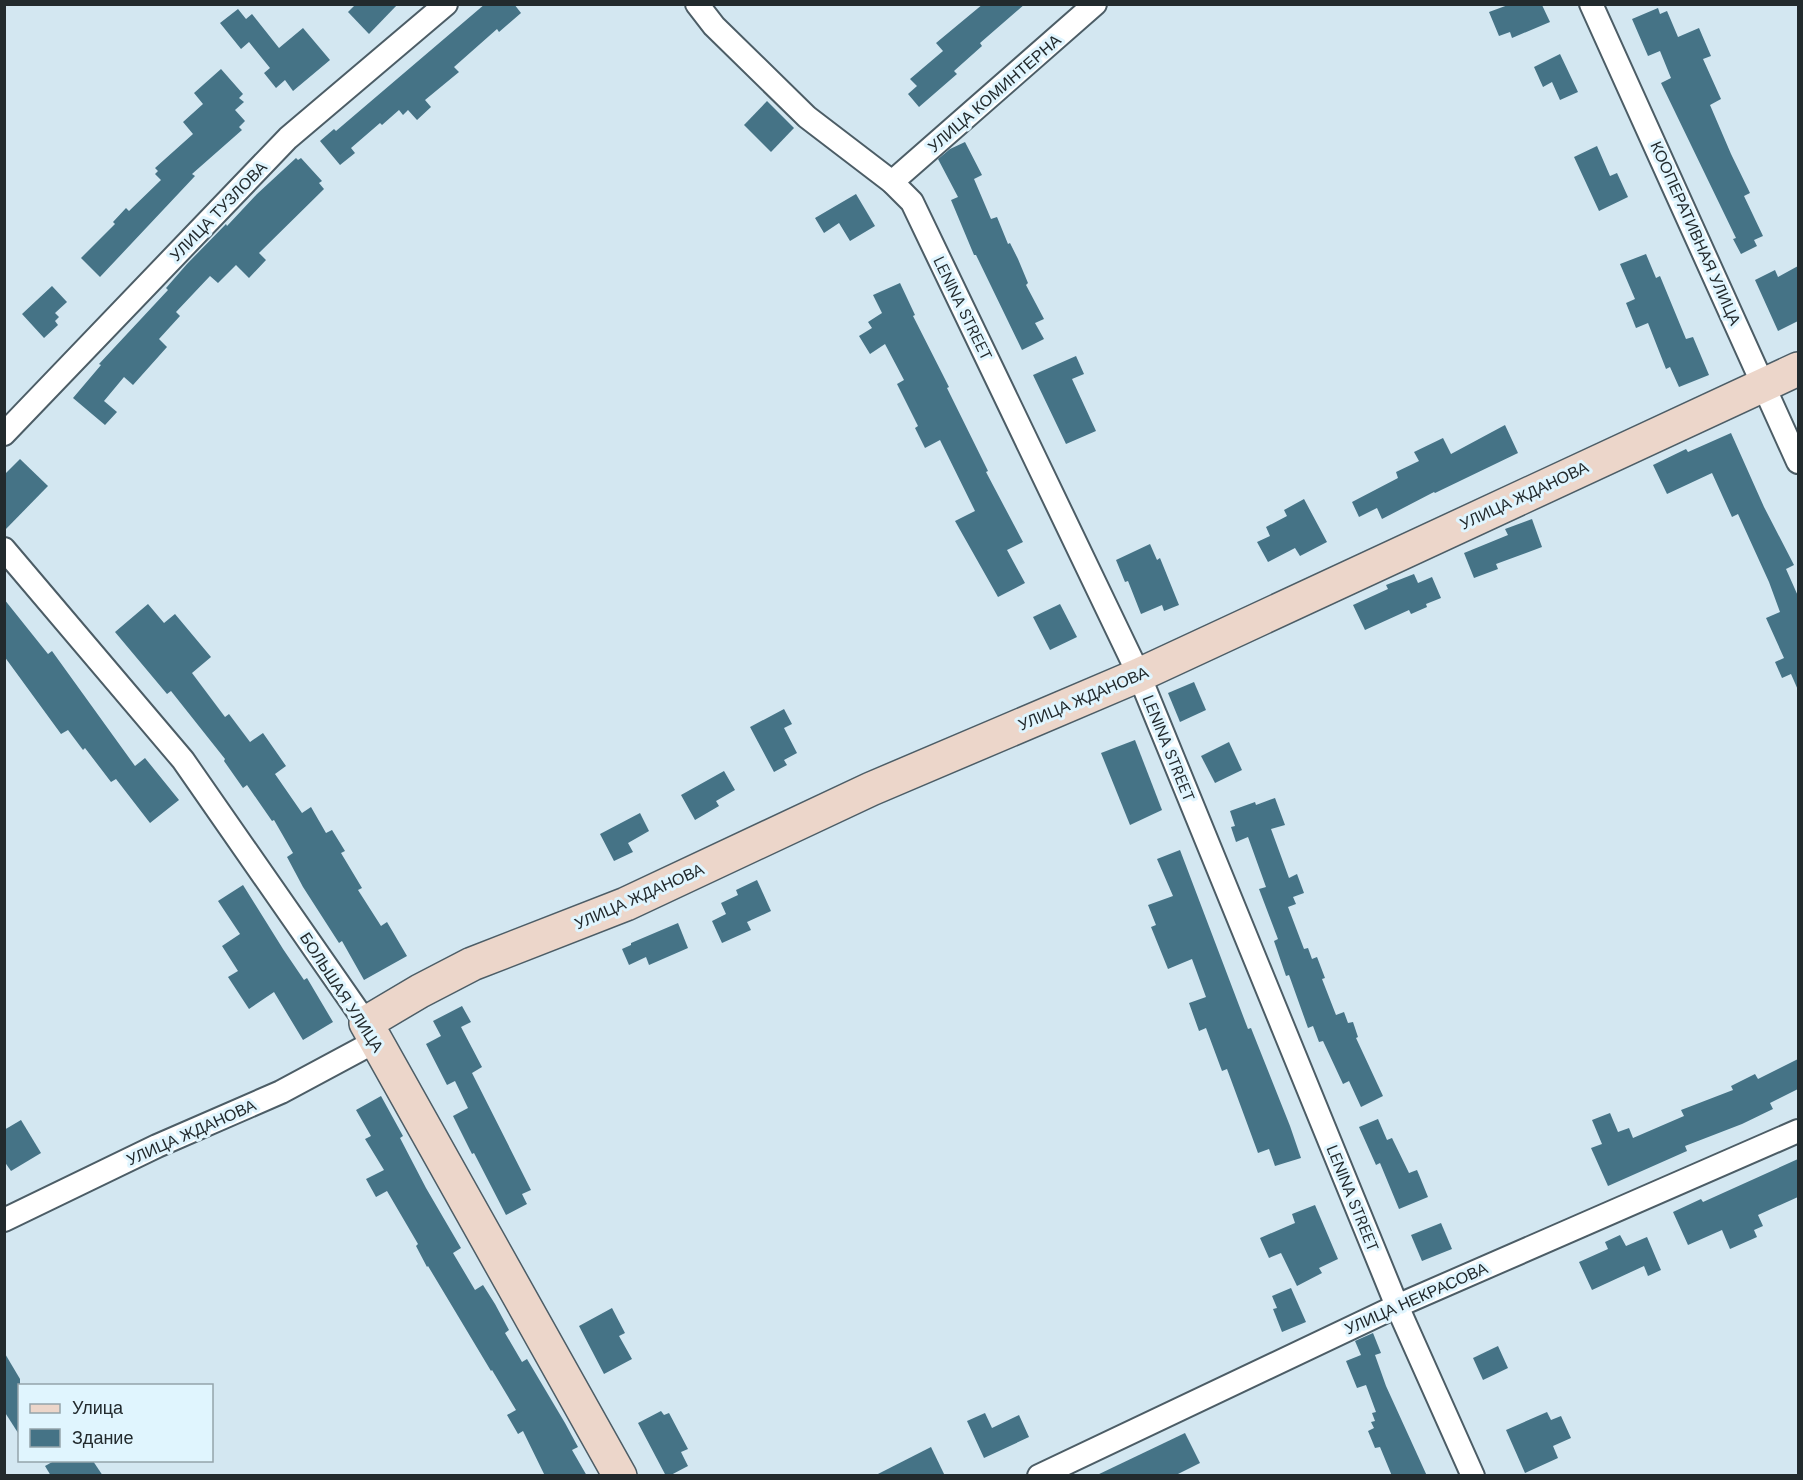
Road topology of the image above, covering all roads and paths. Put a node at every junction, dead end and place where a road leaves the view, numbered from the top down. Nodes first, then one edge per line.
1 (446, 4) edge
2 (697, 4) edge
3 (1095, 4) edge
4 (1592, 4) edge
5 (892, 182) junction
6 (1798, 369) edge
7 (1764, 384) junction
8 (4, 434) edge
9 (1798, 462) edge
10 (4, 549) edge
11 (1139, 675) junction
12 (371, 1032) junction
13 (1798, 1131) edge
14 (4, 1220) edge
15 (1397, 1306) junction
16 (620, 1476) edge
17 (1038, 1476) edge
18 (1473, 1476) edge

1 - 8 street, УЛИЦА ТУЗЛОВА
2 - 5 street, LENINA STREET
3 - 5 street, УЛИЦА КОМИНТЕРНА
4 - 7 street, КООПЕРАТИВНАЯ УЛИЦА
5 - 11 street, LENINA STREET
6 - 7 street, УЛИЦА ЖДАНОВА
7 - 9 street, КООПЕРАТИВНАЯ УЛИЦА
7 - 11 street, УЛИЦА ЖДАНОВА
10 - 12 street, БОЛЬШАЯ УЛИЦА
11 - 12 street, УЛИЦА ЖДАНОВА
11 - 15 street, LENINA STREET
12 - 14 street, УЛИЦА ЖДАНОВА
12 - 16 street, БОЛЬШАЯ УЛИЦА
13 - 15 street, УЛИЦА НЕКРАСОВА
15 - 17 street, УЛИЦА НЕКРАСОВА
15 - 18 street, LENINA STREET

